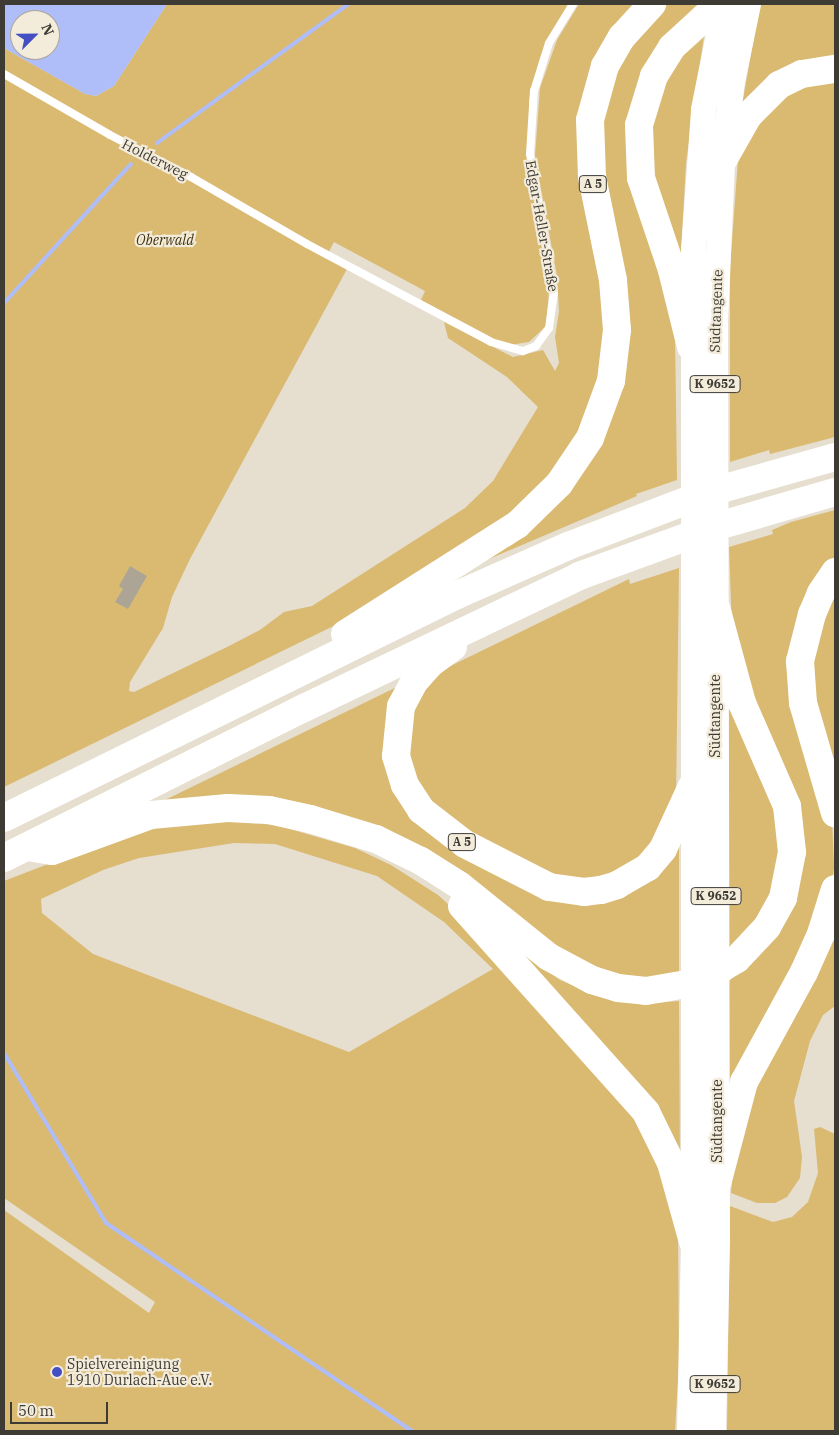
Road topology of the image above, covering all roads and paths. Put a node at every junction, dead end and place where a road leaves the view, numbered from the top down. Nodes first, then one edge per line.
1 (573, 4) edge
2 (652, 4) edge
3 (724, 4) edge
4 (732, 4) edge
5 (748, 4) edge
6 (835, 69) edge
7 (4, 74) edge
8 (722, 162) junction
9 (307, 244) joint
10 (691, 347) junction
11 (835, 457) edge
12 (835, 492) edge
13 (835, 572) edge
14 (716, 607) junction
15 (496, 614) junction
16 (296, 676) junction
17 (692, 786) junction
18 (835, 813) edge
19 (4, 818) edge
20 (15, 853) edge
21 (404, 853) junction
22 (835, 889) edge
23 (717, 1184) junction
24 (693, 1242) junction
25 (690, 1431) edge
26 (713, 1431) edge

1 - 9 lane, Edgar-Heller-Straße
2 - 16 highway, A 5
3 - 10 highway, Südtangente / K 9652
4 - 10 highway, K 9652
5 - 8 highway, Südtangente / K 9652
6 - 8 highway
7 - 9 lane, Holderweg
8 - 14 highway, Südtangente / K 9652
10 - 17 highway, Südtangente / K 9652
11 - 16 highway, A 5
12 - 15 highway, A 5
13 - 18 highway
14 - 21 highway, K 9652
14 - 23 highway, Südtangente / K 9652
15 - 17 highway, A 5
15 - 20 highway, A 5
16 - 19 highway, A 5
17 - 24 highway, Südtangente / K 9652
20 - 21 highway
21 - 24 highway
22 - 23 highway
23 - 26 highway, Südtangente / K 9652
24 - 25 highway, Südtangente

